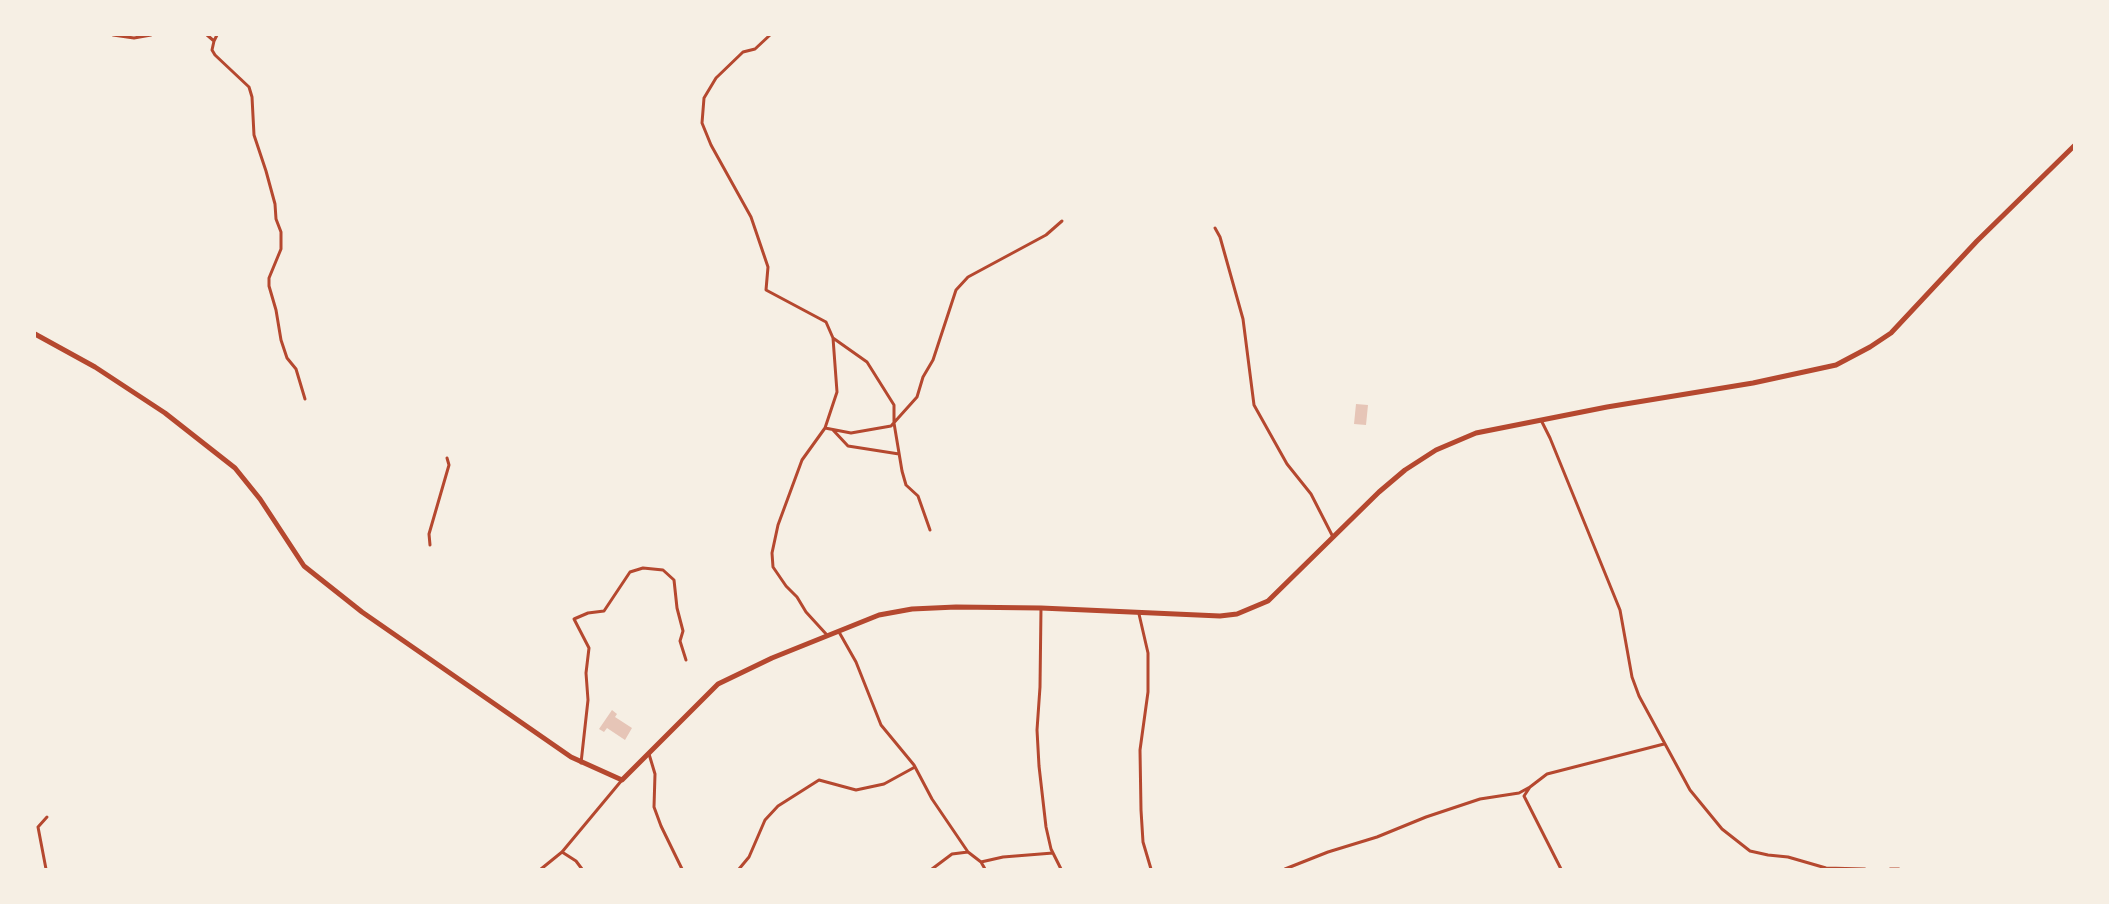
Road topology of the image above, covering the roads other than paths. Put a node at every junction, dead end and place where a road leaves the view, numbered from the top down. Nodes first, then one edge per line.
1 (113, 35) edge
2 (152, 35) edge
3 (207, 35) edge
4 (217, 35) edge
5 (770, 35) edge
6 (214, 41) junction
7 (2074, 146) edge
8 (1062, 221) dead end
9 (1215, 228) dead end
10 (35, 334) edge
11 (833, 338) junction
12 (306, 399) dead end
13 (1541, 420) junction
14 (894, 423) junction
15 (825, 428) junction
16 (833, 429) junction
17 (899, 454) junction
18 (447, 458) dead end
19 (930, 530) dead end
20 (1333, 537) junction
21 (430, 545) dead end
22 (1041, 608) junction
23 (1139, 614) junction
24 (839, 631) junction
25 (827, 636) junction
26 (686, 660) dead end
27 (1664, 744) junction
28 (649, 753) junction
29 (581, 763) junction
30 (915, 767) junction
31 (622, 780) junction
32 (1530, 786) junction
33 (47, 817) dead end
34 (562, 852) junction
35 (968, 852) junction
36 (1053, 853) junction
37 (981, 862) junction
38 (46, 869) edge
39 (541, 869) edge
40 (582, 869) edge
41 (682, 869) edge
42 (738, 869) edge
43 (932, 869) edge
44 (985, 869) edge
45 (1061, 869) edge
46 (1151, 869) edge
47 (1285, 869) edge
48 (1561, 869) edge
49 (1864, 869) edge
50 (1890, 869) edge
51 (1899, 869) edge

1 - 2 street
3 - 6 street
4 - 6 street
5 - 11 street
6 - 12 street
7 - 13 main road
8 - 14 street
9 - 20 street
10 - 29 main road
11 - 14 street
11 - 15 street
13 - 20 main road
13 - 27 street
14 - 16 street
14 - 17 street
15 - 16 street
15 - 25 street
16 - 17 street
17 - 19 street
18 - 21 street
20 - 23 main road
22 - 23 main road
22 - 24 main road
22 - 36 street
23 - 46 street
24 - 25 main road
24 - 30 street
25 - 28 main road
26 - 29 street
27 - 32 street
27 - 49 street
28 - 31 main road
28 - 41 street
29 - 31 main road
30 - 35 street
30 - 42 street
31 - 34 street
32 - 47 street
32 - 48 street
33 - 38 street
34 - 39 street
34 - 40 street
35 - 37 street
35 - 43 street
36 - 37 street
36 - 45 street
37 - 44 street
50 - 51 street

